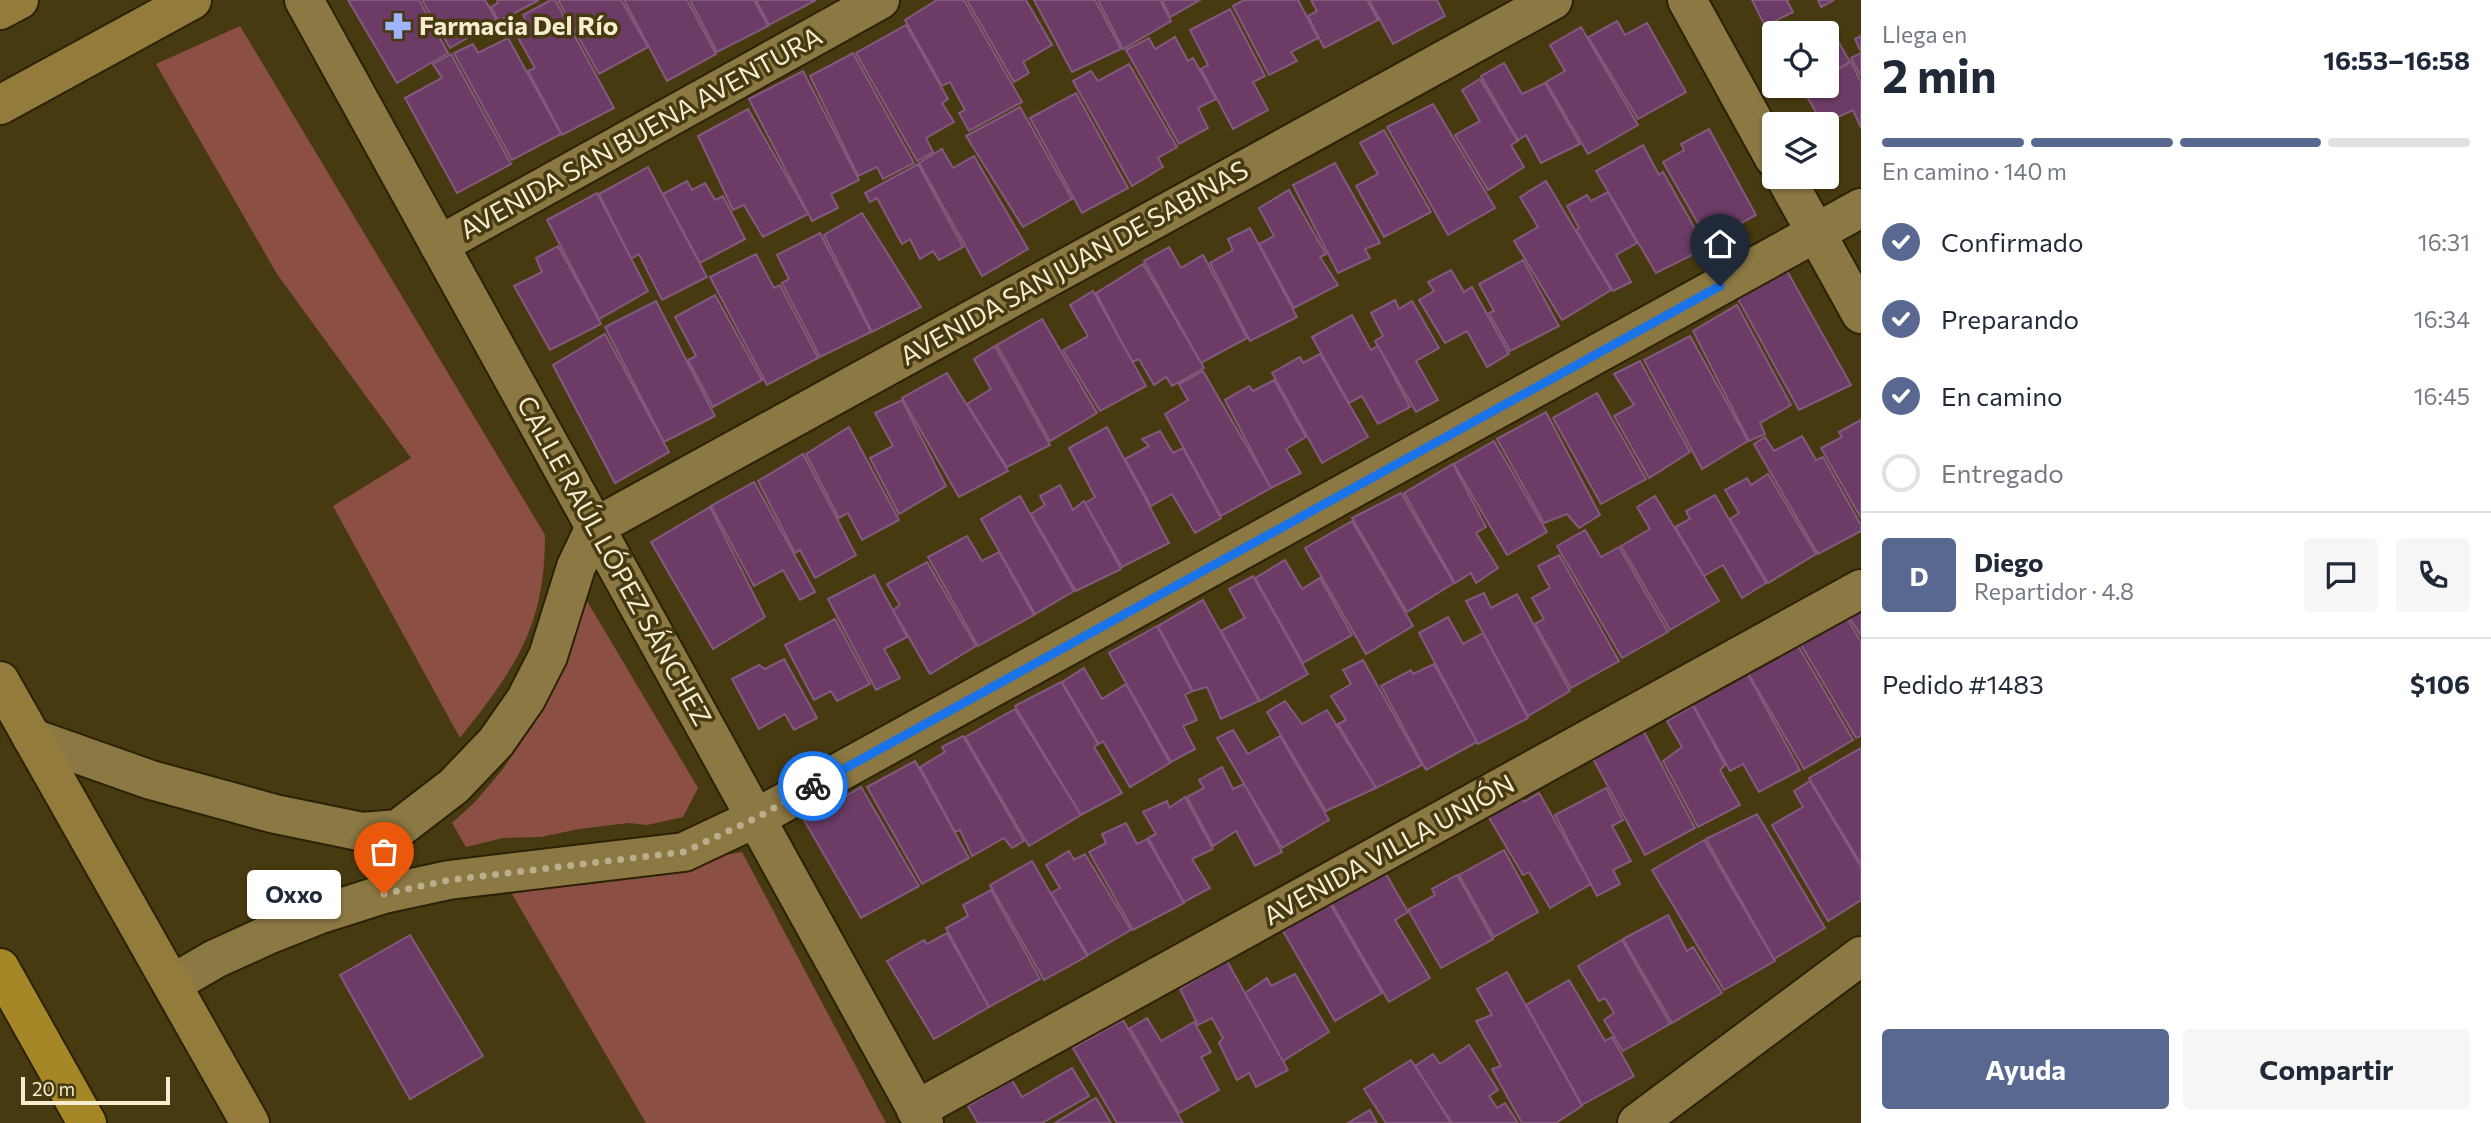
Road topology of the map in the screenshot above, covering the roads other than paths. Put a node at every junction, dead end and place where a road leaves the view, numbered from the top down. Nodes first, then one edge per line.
1 (19, 0) edge
2 (192, 0) edge
3 (304, 0) edge
4 (880, 0) edge
5 (1553, 0) edge
6 (1687, 0) edge
7 (0, 10) edge
8 (0, 105) edge
9 (1762, 136) edge
10 (1792, 189) edge
11 (1861, 208) edge
12 (1816, 233) junction
13 (439, 245) junction
14 (1861, 314) edge
15 (595, 527) junction
16 (1861, 589) edge
17 (0, 681) edge
18 (32, 738) junction
19 (756, 818) junction
20 (1861, 956) edge
21 (0, 968) edge
22 (172, 984) junction
23 (920, 1116) edge
24 (87, 1123) edge
25 (250, 1123) edge
26 (1637, 1123) edge

1 - 7 main road
2 - 8 main road
3 - 13 street, CALLE RAÚL LÓPEZ SÁNCHEZ
4 - 13 street, AVENIDA SAN BUENA AVENTURA
5 - 15 street, AVENIDA SAN JUAN DE SABINAS
6 - 9 street
10 - 12 street
11 - 12 street
12 - 14 street
12 - 19 street
13 - 15 street, CALLE RAÚL LÓPEZ SÁNCHEZ
15 - 18 street
15 - 19 street, CALLE RAÚL LÓPEZ SÁNCHEZ
16 - 23 street, AVENIDA VILLA UNIÓN
17 - 18 main road
18 - 22 main road
19 - 22 street
19 - 23 street, CALLE RAÚL LÓPEZ SÁNCHEZ
20 - 26 street
21 - 24 highway
22 - 25 main road

